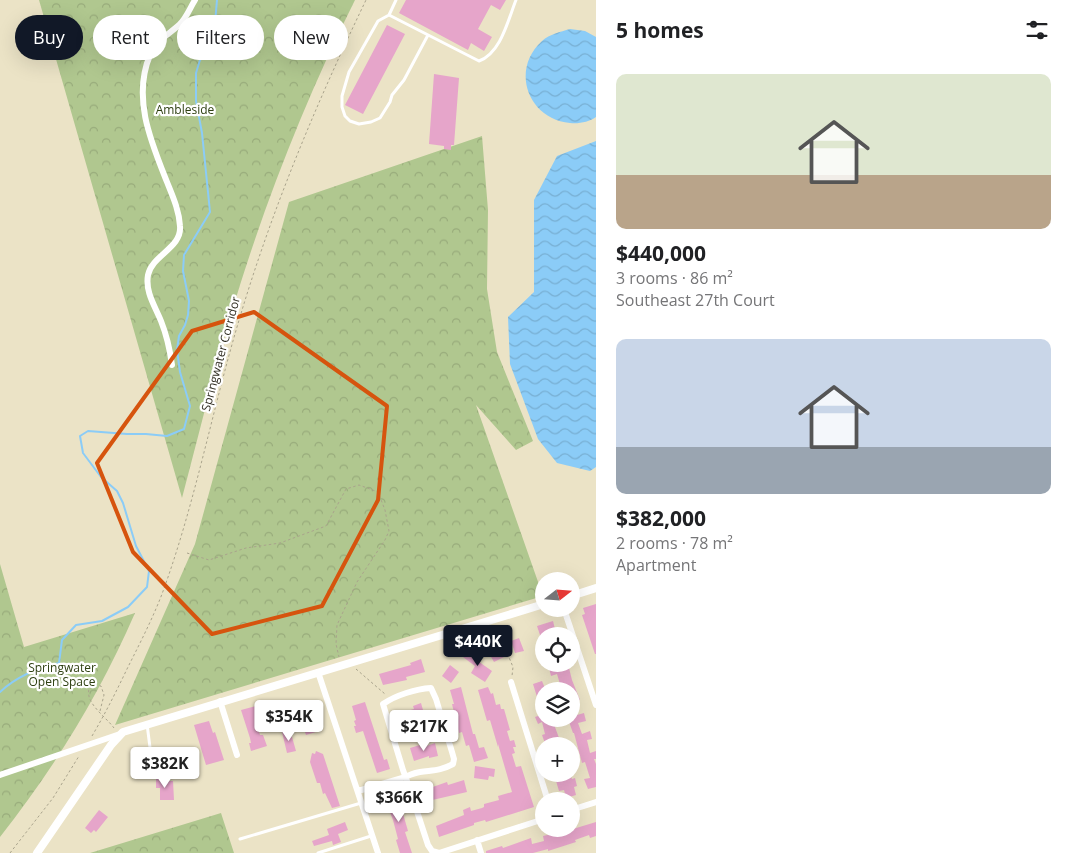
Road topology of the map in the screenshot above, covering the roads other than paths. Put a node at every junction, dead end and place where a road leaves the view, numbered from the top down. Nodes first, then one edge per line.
1 (195, 0) edge
2 (396, 0) edge
3 (516, 0) edge
4 (389, 14) junction
5 (428, 35) junction
6 (172, 365) dead end
7 (596, 588) edge
8 (580, 593) edge
9 (535, 607) edge
10 (567, 618) edge
11 (318, 672) junction
12 (511, 682) road end
13 (220, 701) junction
14 (596, 706) edge
15 (147, 724) junction
16 (120, 734) junction
17 (237, 755) dead end
18 (153, 771) dead end
19 (0, 775) edge
20 (405, 777) junction
21 (358, 791) junction
22 (545, 792) edge
23 (596, 802) edge
24 (362, 803) junction
25 (580, 807) edge
26 (535, 822) edge
27 (372, 836) junction
28 (240, 838) dead end
29 (477, 840) junction
30 (37, 853) edge
31 (318, 853) edge
32 (378, 853) edge
33 (482, 853) edge

1 - 6 street
2 - 4 lane
3 - 5 lane
4 - 5 lane
4 - 5 lane
7 - 8 street
9 - 11 street
10 - 14 street
11 - 13 street
11 - 21 street
12 - 22 street
13 - 15 street
13 - 17 street
15 - 16 street
15 - 18 lane
16 - 19 street
16 - 30 street
20 - 20 street
20 - 21 street
20 - 29 street
21 - 24 street
23 - 25 street
24 - 27 street
24 - 28 lane
26 - 29 street
27 - 31 lane
27 - 32 street
29 - 33 street

